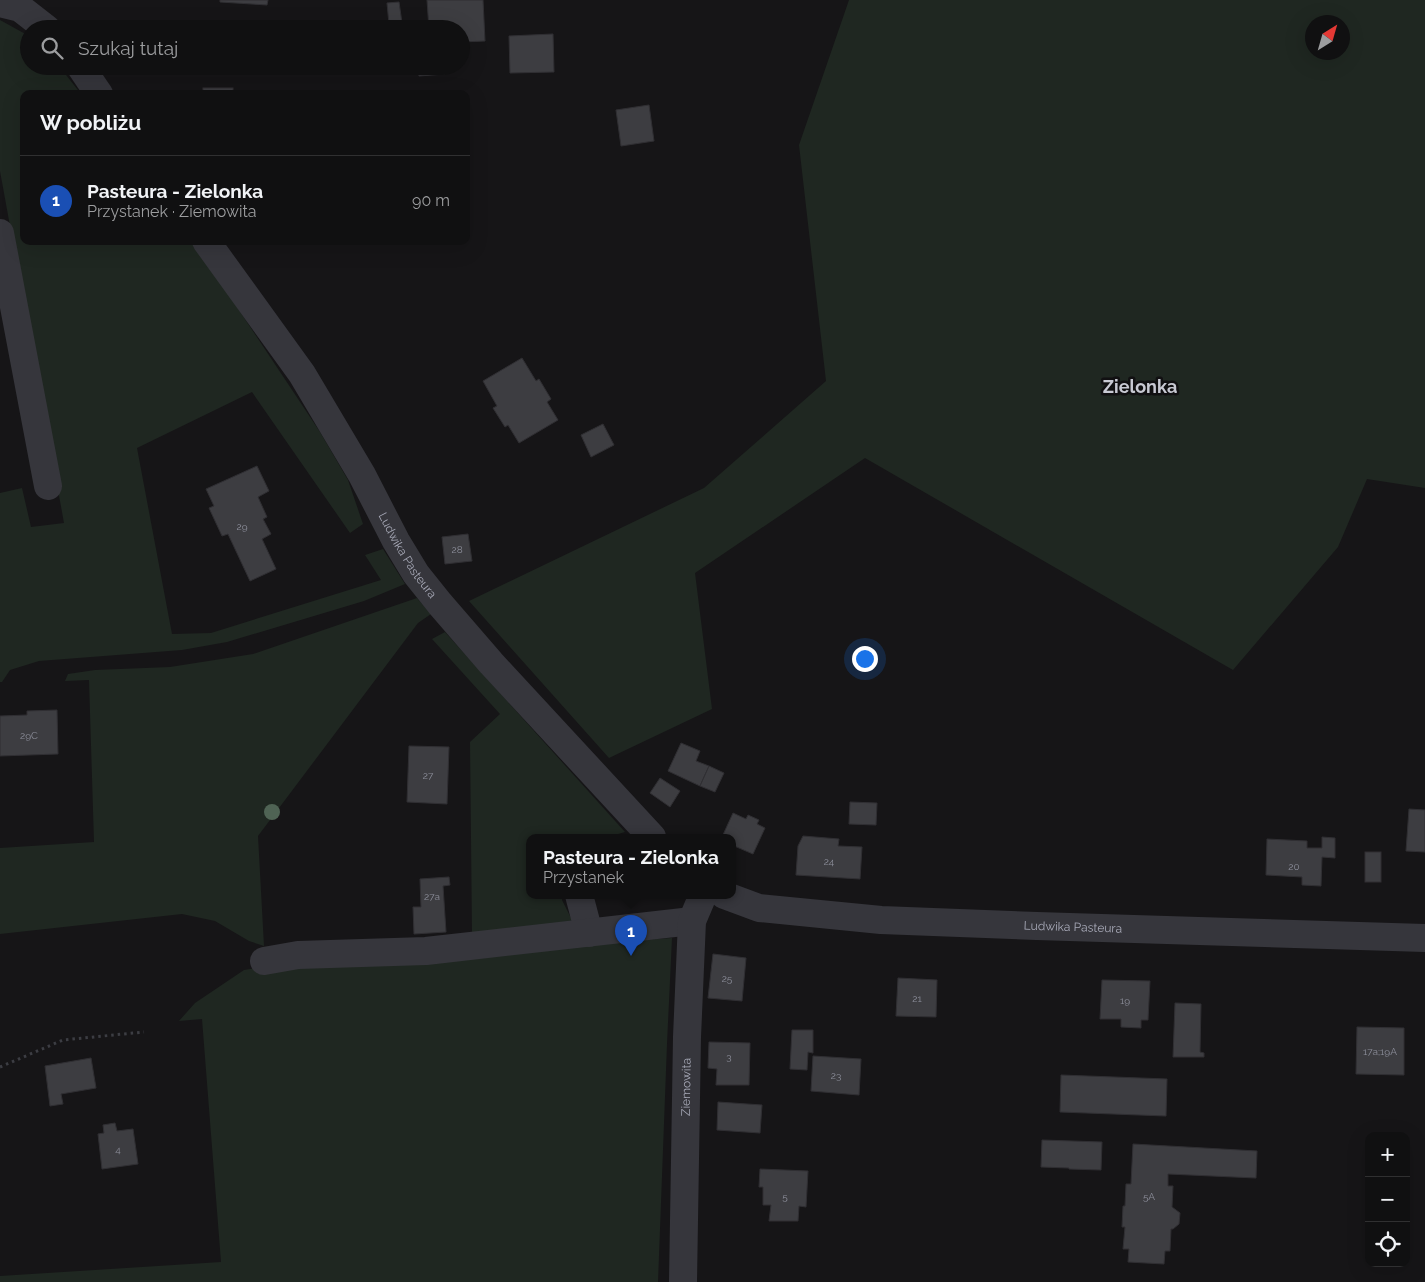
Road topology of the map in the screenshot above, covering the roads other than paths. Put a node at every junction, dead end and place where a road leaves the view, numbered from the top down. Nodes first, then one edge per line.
1 (14, 4) edge
2 (35, 20) edge
3 (86, 75) edge
4 (96, 90) edge
5 (0, 233) edge
6 (209, 245) edge
7 (48, 486) dead end
8 (643, 834) edge
9 (580, 899) edge
10 (701, 899) edge
11 (735, 899) edge
12 (692, 921) junction
13 (589, 933) junction
14 (1425, 938) edge
15 (264, 960) dead end
16 (683, 1282) edge

1 - 2 street
3 - 4 street
5 - 7 street
6 - 8 street, Ludwika Pasteura
9 - 13 street
10 - 12 street, Ziemowita
11 - 14 street, Ludwika Pasteura
12 - 13 street
12 - 16 street, Ziemowita
13 - 15 street

